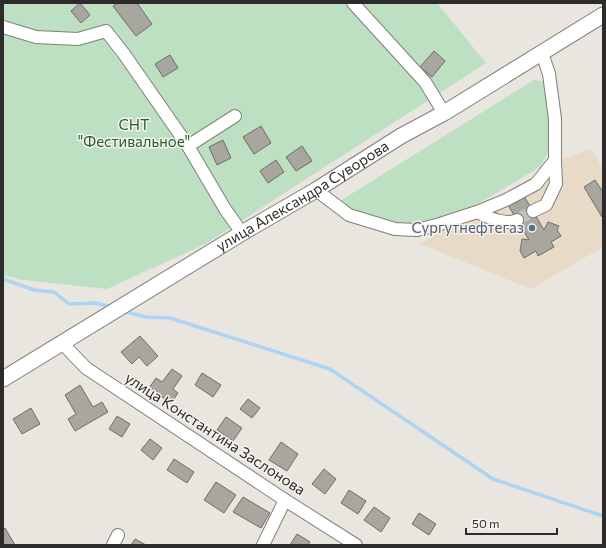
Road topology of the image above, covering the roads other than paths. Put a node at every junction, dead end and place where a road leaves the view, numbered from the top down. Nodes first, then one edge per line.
1 (353, 3) edge
2 (603, 15) edge
3 (3, 27) edge
4 (542, 53) junction
5 (444, 113) junction
6 (236, 116) dead end
7 (188, 146) junction
8 (555, 160) junction
9 (316, 190) junction
10 (477, 212) junction
11 (533, 212) tunnel mouth
12 (517, 220) tunnel mouth
13 (242, 233) junction
14 (62, 343) junction
15 (3, 378) edge
16 (284, 500) junction
17 (263, 545) edge
18 (356, 545) edge

1 - 5 street
2 - 4 main road, улица Александра Суворова
3 - 7 street
4 - 5 main road, улица Александра Суворова
4 - 8 street
5 - 9 main road, улица Александра Суворова
6 - 7 street
7 - 13 street
8 - 10 street
8 - 11 street
9 - 10 street
9 - 13 main road, улица Александра Суворова
10 - 12 street
13 - 14 main road, улица Александра Суворова
14 - 15 main road, улица Александра Суворова
14 - 16 street, улица Константина Заслонова
16 - 17 street
16 - 18 street, улица Константина Заслонова

